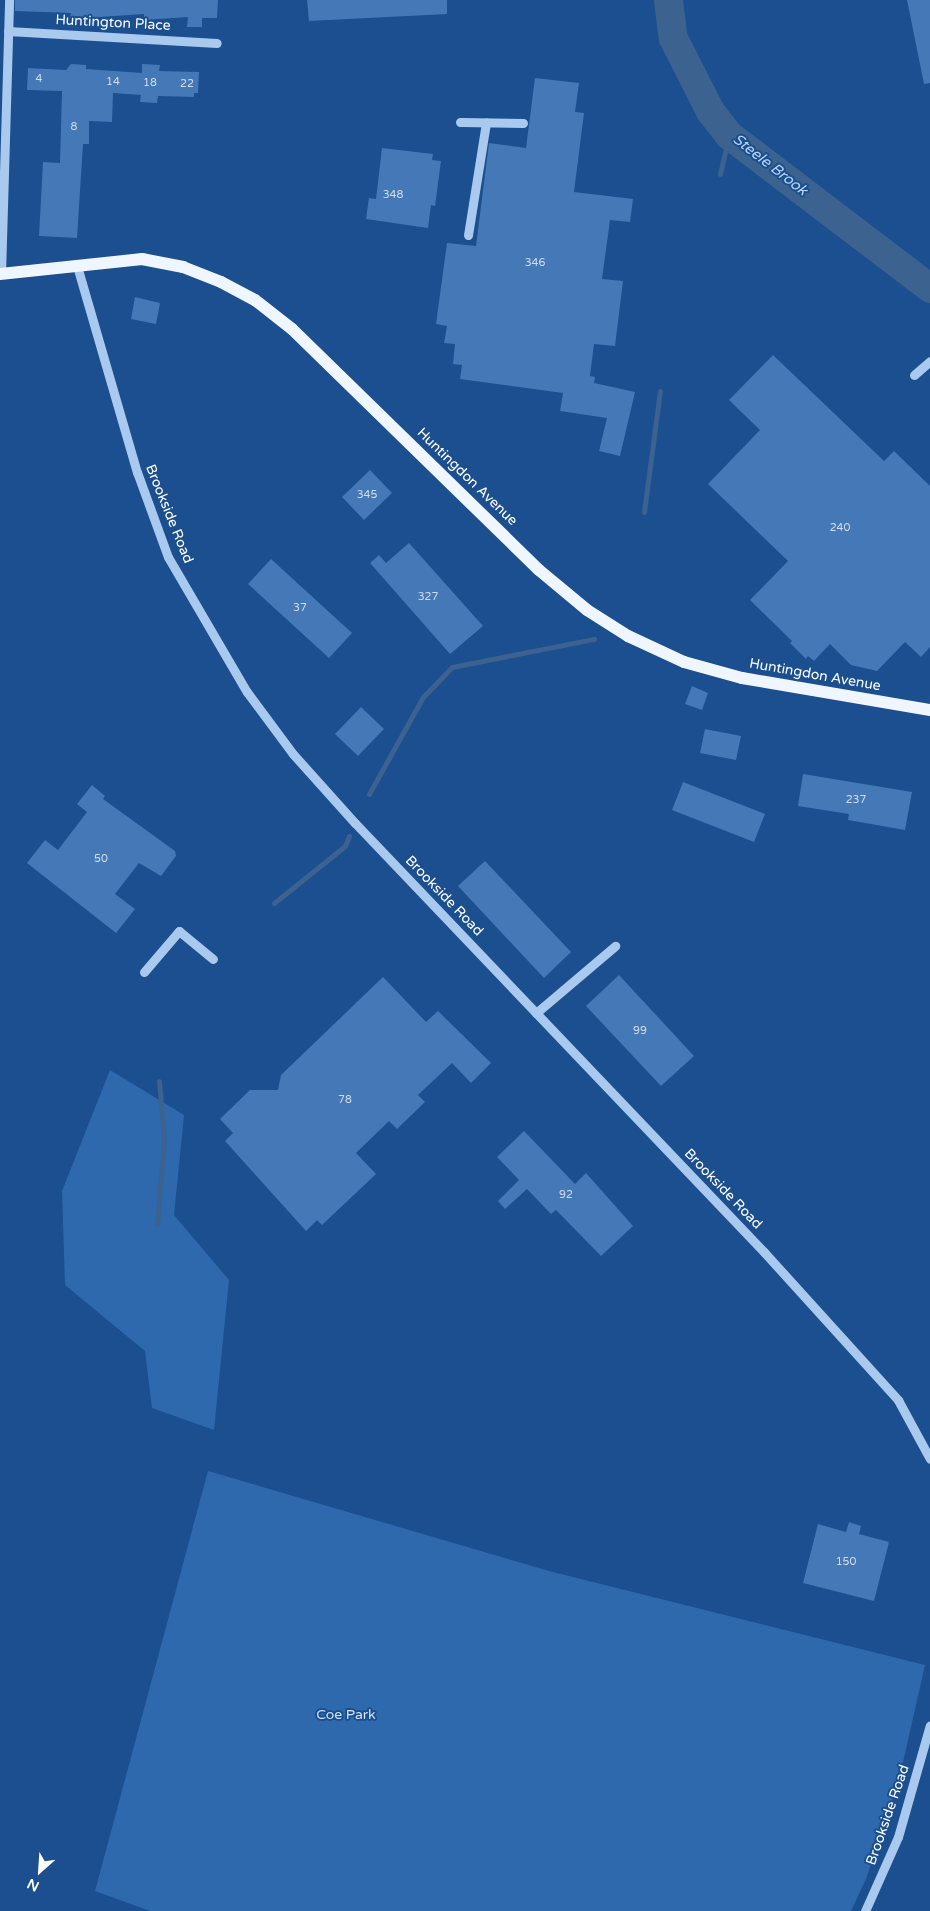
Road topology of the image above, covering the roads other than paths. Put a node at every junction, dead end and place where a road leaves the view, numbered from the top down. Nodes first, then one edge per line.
1 (9, 0) edge
2 (8, 31) junction
3 (217, 43) dead end
4 (460, 122) dead end
5 (486, 122) junction
6 (523, 123) dead end
7 (468, 235) dead end
8 (77, 266) junction
9 (0, 274) edge
10 (930, 361) edge
11 (914, 375) dead end
12 (930, 710) edge
13 (615, 946) dead end
14 (214, 959) dead end
15 (144, 972) dead end
16 (536, 1013) junction
17 (930, 1458) edge
18 (930, 1725) edge
19 (865, 1911) edge

1 - 2 street
2 - 3 street, Huntington Place
2 - 9 street
4 - 5 street
5 - 6 street
5 - 7 street
8 - 9 main road, Huntingdon Avenue
8 - 12 main road, Huntingdon Avenue
8 - 16 street, Brookside Road
10 - 11 street
13 - 16 street
14 - 15 street
16 - 17 street, Brookside Road
18 - 19 street, Brookside Road

